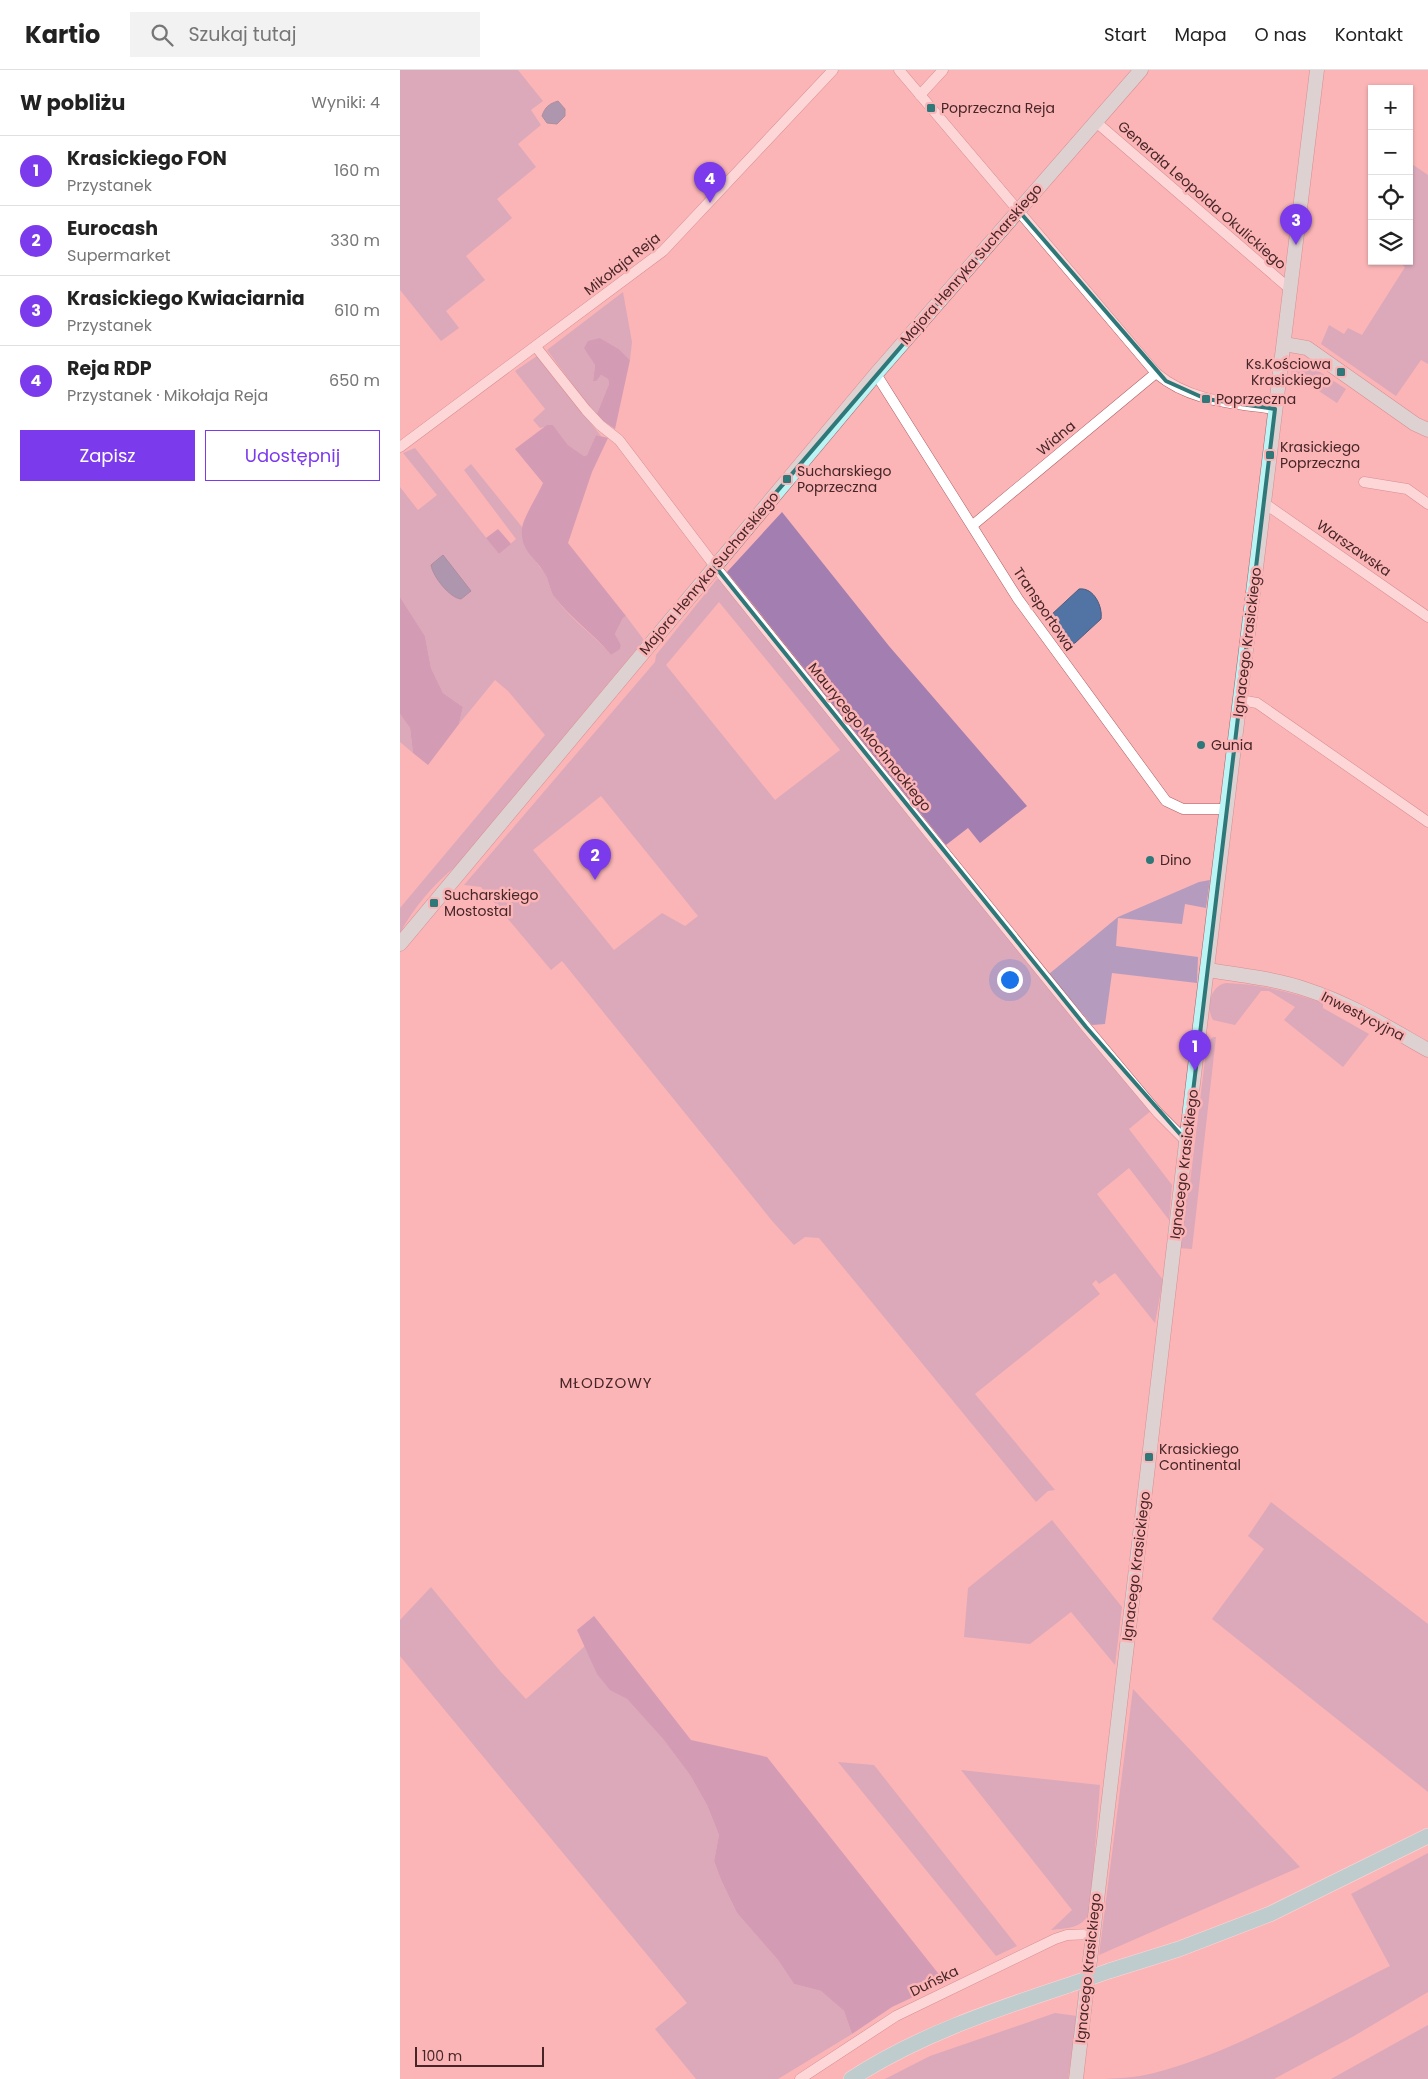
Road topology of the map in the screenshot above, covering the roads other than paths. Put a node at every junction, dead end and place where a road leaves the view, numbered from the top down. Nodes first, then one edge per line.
1 (833, 70) edge
2 (899, 70) edge
3 (943, 70) edge
4 (1141, 70) edge
5 (1317, 70) edge
6 (920, 95) junction
7 (1096, 122) junction
8 (1018, 210) junction
9 (1290, 289) junction
10 (1284, 344) junction
11 (536, 347) junction
12 (876, 374) junction
13 (1156, 374) junction
14 (1275, 409) junction
15 (1428, 430) edge
16 (400, 447) edge
17 (1364, 482) dead end
18 (1264, 503) junction
19 (1428, 504) edge
20 (973, 525) junction
21 (714, 565) junction
22 (1428, 617) edge
23 (1240, 700) junction
24 (1227, 809) junction
25 (1428, 822) edge
26 (400, 944) edge
27 (1207, 970) junction
28 (1428, 1050) edge
29 (1187, 1142) junction
30 (1428, 1836) edge
31 (1092, 1934) junction
32 (800, 2079) edge
33 (851, 2079) edge
34 (1076, 2079) edge

1 - 11 street, Mikołaja Reja
2 - 6 street
3 - 6 street
4 - 7 street, Majora Henryka Sucharskiego
5 - 9 street, Ignacego Krasickiego
6 - 8 street
7 - 8 street, Majora Henryka Sucharskiego
7 - 9 street, Generała Leopolda Okulickiego
8 - 12 street, Majora Henryka Sucharskiego
8 - 13 street
9 - 10 street, Ignacego Krasickiego
10 - 14 street, Ignacego Krasickiego
10 - 15 street
11 - 16 street, Mikołaja Reja
11 - 21 street, Maurycego Mochnackiego
12 - 20 street, Transportowa
12 - 21 street, Majora Henryka Sucharskiego
13 - 14 street
13 - 20 street, Widna
14 - 18 street, Ignacego Krasickiego
17 - 19 street
18 - 22 street, Warszawska
18 - 23 street, Ignacego Krasickiego
20 - 24 street, Transportowa
21 - 26 street, Majora Henryka Sucharskiego
21 - 29 street, Maurycego Mochnackiego
23 - 24 street, Ignacego Krasickiego
23 - 25 street
24 - 27 street, Ignacego Krasickiego
27 - 28 street, Inwestycyjna
27 - 29 street, Ignacego Krasickiego
29 - 31 street, Ignacego Krasickiego
30 - 33 main road, bridge
31 - 32 street, Duńska
31 - 34 street, Ignacego Krasickiego

